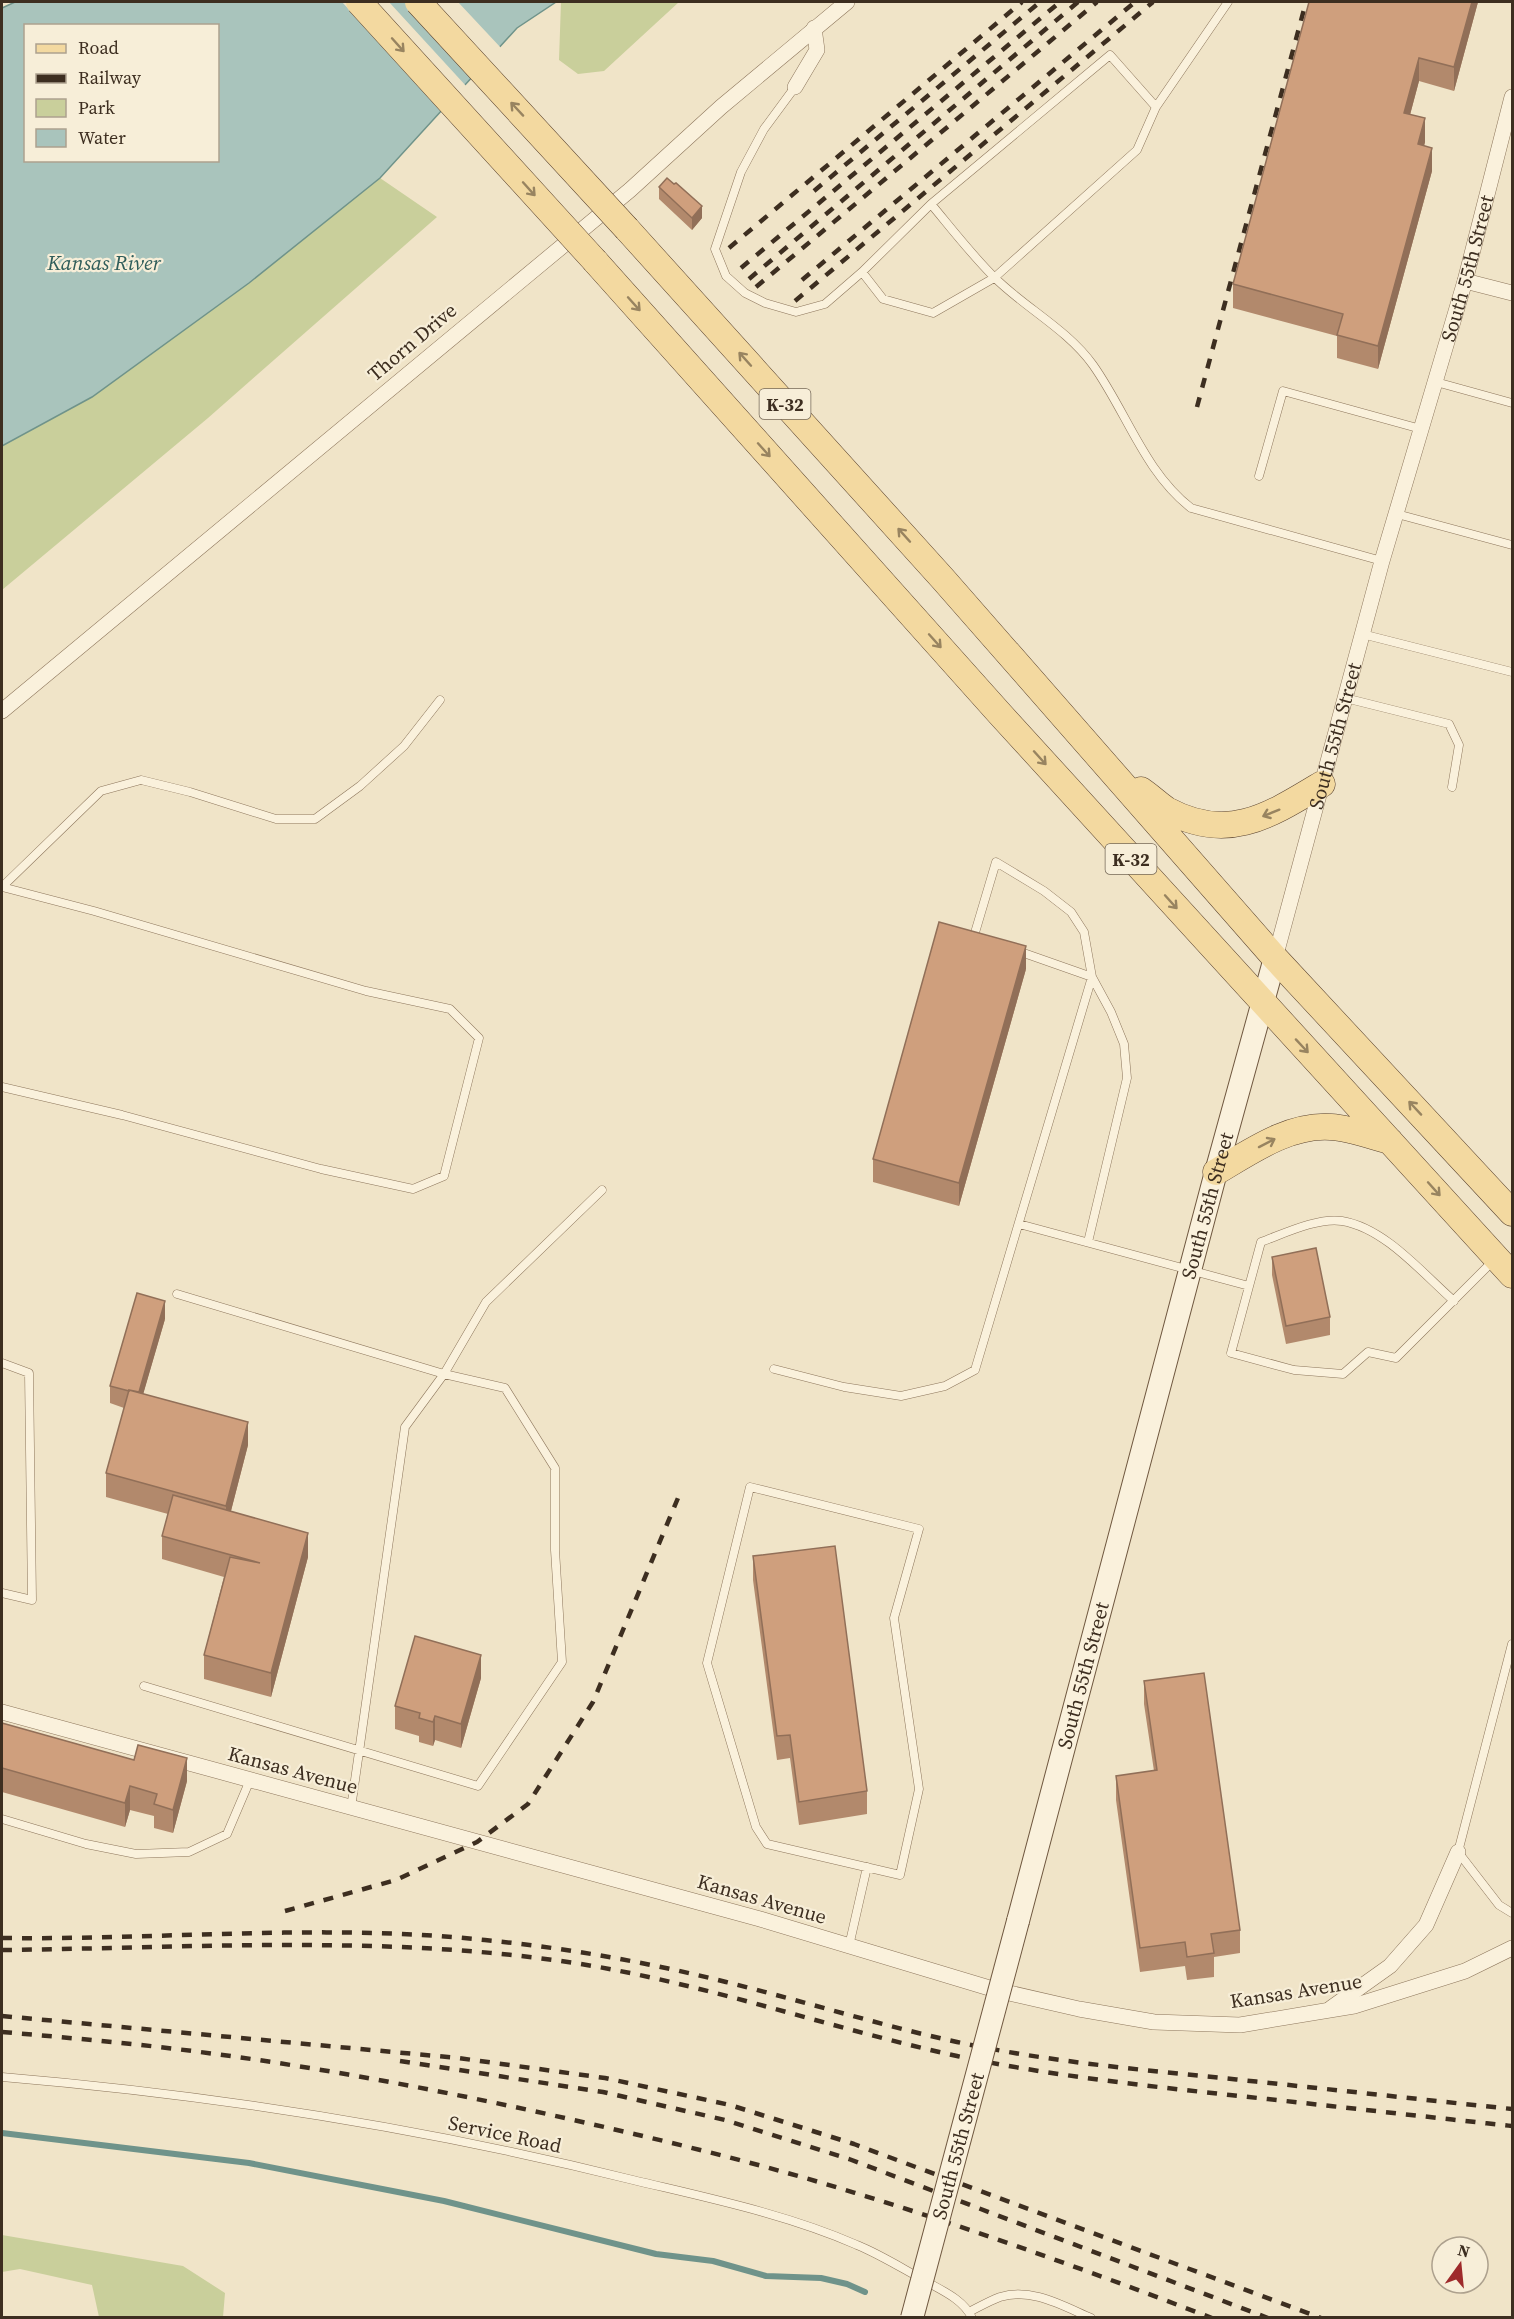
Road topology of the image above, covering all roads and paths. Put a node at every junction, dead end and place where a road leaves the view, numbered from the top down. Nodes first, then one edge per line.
1 (358, 2) edge
2 (418, 2) edge
3 (847, 2) edge
4 (1228, 2) edge
5 (814, 28) junction
6 (795, 87) joint
7 (1512, 97) edge
8 (1156, 107) junction
9 (1510, 121) edge
10 (931, 204) junction
11 (862, 272) junction
12 (994, 278) junction
13 (1466, 281) junction
14 (1512, 293) edge
15 (1436, 382) junction
16 (1512, 403) edge
17 (1421, 429) junction
18 (1259, 476) dead end
19 (1397, 514) junction
20 (1512, 545) edge
21 (1382, 561) junction
22 (1362, 634) junction
23 (1512, 672) edge
24 (1345, 698) junction
25 (440, 700) dead end
26 (2, 711) edge
27 (1096, 755) junction
28 (1322, 784) junction
29 (1452, 787) dead end
30 (2, 887) edge
31 (985, 939) edge
32 (1006, 947) edge
33 (1275, 958) junction
34 (1092, 977) junction
35 (1262, 1003) junction
36 (2, 1087) edge
37 (1390, 1141) junction
38 (1216, 1172) junction
39 (602, 1190) dead end
40 (1512, 1213) edge
41 (1019, 1224) junction
42 (1088, 1242) junction
43 (1504, 1266) edge
44 (1191, 1269) junction
45 (1249, 1286) junction
46 (177, 1294) dead end
47 (1454, 1301) junction
48 (2, 1363) edge
49 (774, 1369) dead end
50 (444, 1374) junction
51 (2, 1593) edge
52 (1512, 1644) edge
53 (144, 1686) dead end
54 (2, 1712) edge
55 (359, 1752) junction
56 (250, 1780) junction
57 (351, 1808) junction
58 (2, 1819) edge
59 (1458, 1852) junction
60 (867, 1868) junction
61 (1512, 1913) edge
62 (849, 1946) junction
63 (1512, 1948) edge
64 (1328, 2010) junction
65 (2, 2077) edge
66 (971, 2315) edge
67 (912, 2318) edge
68 (1091, 2318) edge

1 -> 35 main road, K-32, bridge
27 -> 2 main road, K-32, bridge
3 - 5 street, Thorn Drive
4 - 8 lane
5 - 6 street
5 - 26 street, Thorn Drive
6 - 11 lane
7 - 9 street, South 55th Street
8 - 10 lane
8 - 12 lane
9 - 13 street, South 55th Street
10 - 11 lane
10 - 12 lane
11 - 12 lane
12 - 21 lane
13 - 14 street
13 - 15 street, South 55th Street
15 - 16 lane
15 - 17 street, South 55th Street
17 - 18 lane
17 - 19 street, South 55th Street
19 - 20 lane
19 - 21 street, South 55th Street
21 - 22 street, South 55th Street
22 - 23 lane
22 - 24 street, South 55th Street
24 - 28 street, South 55th Street
24 - 29 lane
25 - 30 lane
28 -> 27 main road
27 - 33 main road, K-32
28 - 33 street, South 55th Street
30 - 36 lane
31 - 34 lane
32 - 34 lane
33 - 35 main road, South 55th Street
40 -> 33 main road, K-32
34 - 41 lane
34 - 42 lane
35 -> 37 main road, K-32
35 - 38 main road, South 55th Street
38 -> 37 main road
37 -> 43 main road, K-32
38 - 44 main road, South 55th Street
39 - 50 lane
41 - 42 lane
41 - 49 lane
42 - 44 lane
43 - 47 lane
44 - 45 lane
44 - 67 main road, South 55th Street, bridge
45 - 47 lane
45 - 47 lane
46 - 50 lane
48 - 51 lane
50 - 55 lane
50 - 55 lane
52 - 59 lane
53 - 55 lane
54 - 56 street, Kansas Avenue
55 - 57 lane
56 - 57 street, Kansas Avenue
56 - 58 lane
57 - 62 street, Kansas Avenue
59 - 61 lane
59 - 64 street
60 - 60 lane
60 - 62 lane
62 - 64 street, Kansas Avenue
63 - 64 street, Kansas Avenue
65 - 66 lane, Service Road
66 - 68 lane

